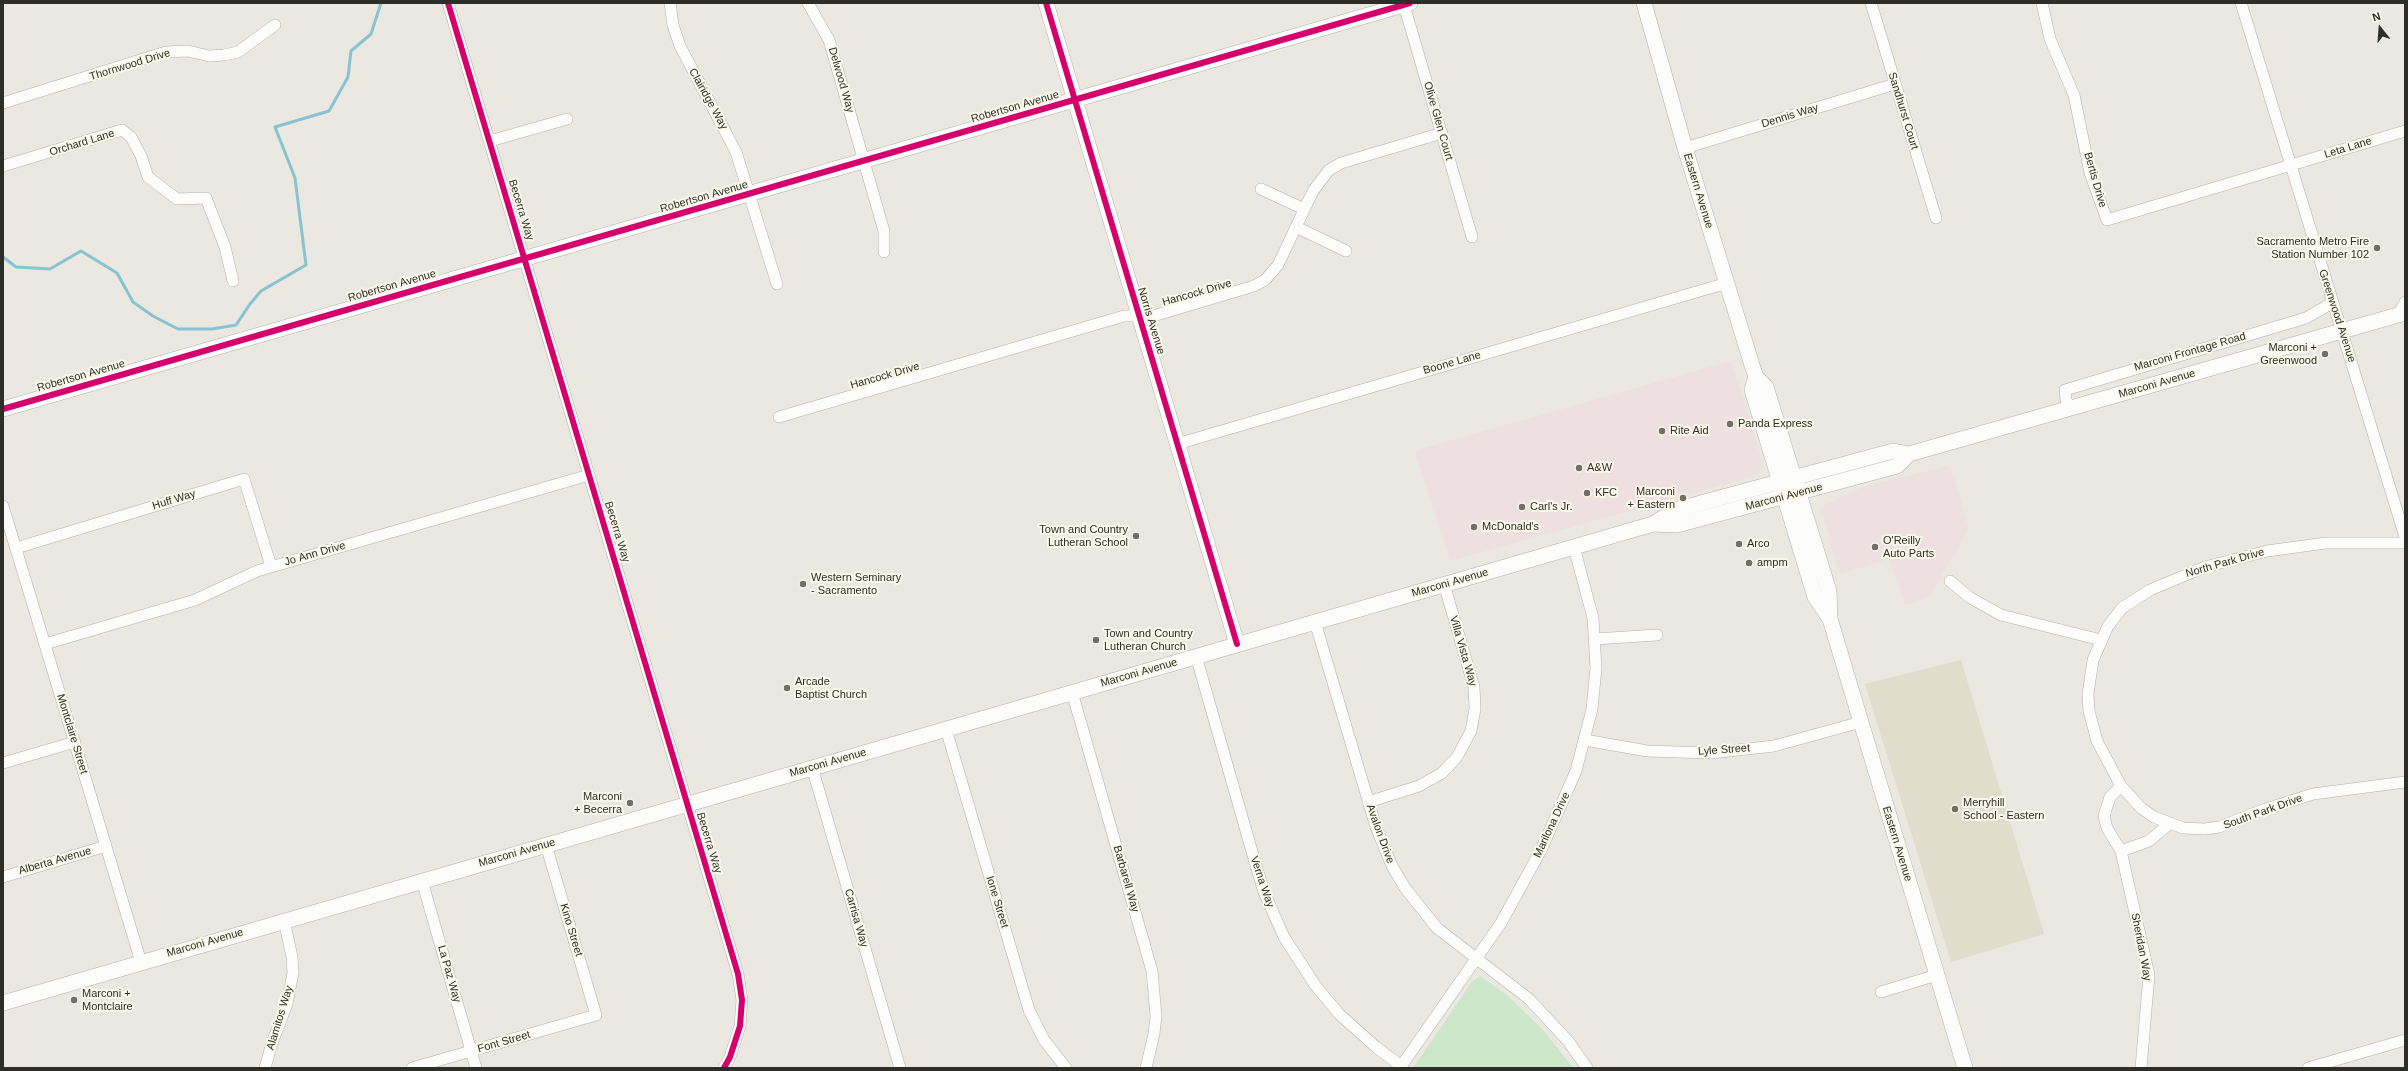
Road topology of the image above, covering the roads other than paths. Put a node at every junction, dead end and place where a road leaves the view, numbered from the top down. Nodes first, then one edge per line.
1 (448, 3) edge
2 (670, 3) edge
3 (808, 3) edge
4 (1046, 3) edge
5 (1644, 3) edge
6 (1871, 3) edge
7 (2042, 3) edge
8 (2241, 3) edge
9 (1407, 4) edge
10 (275, 25) dead end
11 (1895, 84) junction
12 (1075, 100) junction
13 (3, 103) edge
14 (567, 119) dead end
15 (2405, 131) edge
16 (1442, 133) junction
17 (490, 142) junction
18 (1685, 148) junction
19 (863, 161) junction
20 (2290, 165) junction
21 (3, 166) edge
22 (1261, 189) dead end
23 (749, 194) junction
24 (1304, 209) junction
25 (1936, 218) dead end
26 (1296, 228) junction
27 (1472, 237) dead end
28 (1346, 251) dead end
29 (884, 252) dead end
30 (525, 259) junction
31 (233, 281) dead end
32 (1727, 283) junction
33 (777, 284) dead end
34 (2332, 303) junction
35 (2403, 310) edge
36 (1139, 316) junction
37 (2342, 331) junction
38 (2070, 408) junction
39 (3, 409) edge
40 (779, 417) dead end
41 (1177, 444) junction
42 (1909, 454) junction
43 (589, 475) junction
44 (1787, 480) junction
45 (1791, 495) junction
46 (3, 506) edge
47 (1653, 524) junction
48 (2405, 537) edge
49 (2405, 543) edge
50 (1574, 547) junction
51 (16, 548) junction
52 (271, 566) junction
53 (1950, 581) dead end
54 (1444, 584) junction
55 (1315, 622) junction
56 (1657, 635) dead end
57 (1595, 639) junction
58 (2101, 640) junction
59 (45, 644) junction
60 (1237, 644) junction
61 (1196, 656) junction
62 (1072, 692) junction
63 (1861, 722) junction
64 (946, 729) junction
65 (1585, 740) junction
66 (75, 742) junction
67 (3, 763) edge
68 (812, 767) junction
69 (2405, 782) edge
70 (2121, 786) junction
71 (1368, 802) junction
72 (687, 804) junction
73 (2169, 824) junction
74 (546, 844) junction
75 (106, 846) junction
76 (2121, 851) junction
77 (3, 877) edge
78 (422, 881) junction
79 (284, 920) junction
80 (1477, 960) junction
81 (141, 962) junction
82 (1937, 975) junction
83 (1881, 992) dead end
84 (3, 1003) edge
85 (596, 1015) joint
86 (2405, 1040) edge
87 (472, 1051) junction
88 (1401, 1067) edge
89 (265, 1068) edge
90 (412, 1068) edge
91 (476, 1068) edge
92 (724, 1068) edge
93 (900, 1068) edge
94 (1066, 1068) edge
95 (1146, 1068) edge
96 (1587, 1068) edge
97 (1965, 1068) edge
98 (2141, 1068) edge
99 (2308, 1068) edge

1 - 17 street, Becerra Way
2 - 23 street, Clairidge Way
3 - 19 street, Delwood Way
4 - 12 main road, Norris Avenue
5 - 18 main road, Eastern Avenue
6 - 11 street, Sandhurst Court
7 - 20 street, Bertis Drive
8 - 20 street, Greenwood Avenue
9 - 12 main road, Robertson Avenue
9 - 16 street, Olive Glen Court
10 - 13 street, Thornwood Drive
11 - 18 street, Dennis Way
11 - 25 street, Sandhurst Court
12 - 19 main road, Robertson Avenue
12 - 36 main road, Norris Avenue
14 - 17 street
15 - 20 street, Leta Lane
16 - 24 street, Hancock Drive
16 - 27 street, Olive Glen Court
17 - 30 street, Becerra Way
18 - 32 main road, Eastern Avenue
19 - 23 main road, Robertson Avenue
19 - 29 street, Delwood Way
20 - 34 street, Greenwood Avenue
21 - 31 street, Orchard Lane
22 - 24 street
23 - 30 main road, Robertson Avenue
23 - 33 street, Clairidge Way
24 - 26 street, Hancock Drive
26 - 28 street
26 - 36 street, Hancock Drive
30 - 39 main road, Robertson Avenue
30 - 43 street, Becerra Way
32 - 41 street, Boone Lane
32 - 44 main road, Eastern Avenue
34 - 37 street, Greenwood Avenue
34 - 38 street, Marconi Frontage Road
35 - 37 main road, Marconi Avenue
36 - 40 street, Hancock Drive
36 - 41 main road, Norris Avenue
37 - 38 main road, Marconi Avenue
37 - 48 street, Greenwood Avenue
38 - 42 main road, Marconi Avenue
41 - 60 main road, Norris Avenue
42 - 44 main road, Marconi Avenue
42 - 45 main road, Marconi Avenue
43 - 52 street, Jo Ann Drive
43 - 72 street, Becerra Way
44 - 45 main road, Eastern Avenue
44 - 47 main road, Marconi Avenue
45 - 47 main road, Marconi Avenue
45 - 63 main road, Eastern Avenue
46 - 51 street, Montclaire Street
47 - 50 main road, Marconi Avenue
49 - 58 street, North Park Drive
50 - 54 main road, Marconi Avenue
50 - 57 street, Marilona Drive
51 - 52 street, Huff Way
51 - 59 street, Montclaire Street
52 - 59 street, Jo Ann Drive
53 - 58 street
54 - 55 main road, Marconi Avenue
54 - 71 street, Villa Vista Way
55 - 60 main road, Marconi Avenue
55 - 71 street, Avalon Drive
56 - 57 street
57 - 65 street, Marilona Drive
58 - 70 street
59 - 66 street, Montclaire Street
60 - 61 main road, Marconi Avenue
61 - 62 main road, Marconi Avenue
61 - 88 street, Verna Way
62 - 64 main road, Marconi Avenue
62 - 95 street, Barbarell Way
63 - 65 street, Lyle Street
63 - 82 main road, Eastern Avenue
64 - 68 main road, Marconi Avenue
64 - 94 street, Ione Street
65 - 80 street, Marilona Drive
66 - 67 street
66 - 75 street, Montclaire Street
68 - 72 main road, Marconi Avenue
68 - 93 street, Carrisa Way
69 - 73 street, South Park Drive
70 - 73 street
70 - 76 street, Sheridan Way
71 - 80 street, Avalon Drive
72 - 74 main road, Marconi Avenue
72 - 92 street, Becerra Way
73 - 76 street
74 - 78 main road, Marconi Avenue
74 - 85 street, Kino Street
75 - 77 street, Alberta Avenue
75 - 81 street, Montclaire Street
76 - 98 street, Sheridan Way
78 - 79 main road, Marconi Avenue
78 - 87 street, La Paz Way
79 - 81 main road, Marconi Avenue
79 - 89 street, Alamitos Way
80 - 88 street, Marilona Drive
80 - 96 street, Avalon Drive
81 - 84 main road, Marconi Avenue
82 - 83 street
82 - 97 main road, Eastern Avenue
85 - 87 street, Font Street
86 - 99 street
87 - 90 street, Font Street
87 - 91 street, La Paz Way

